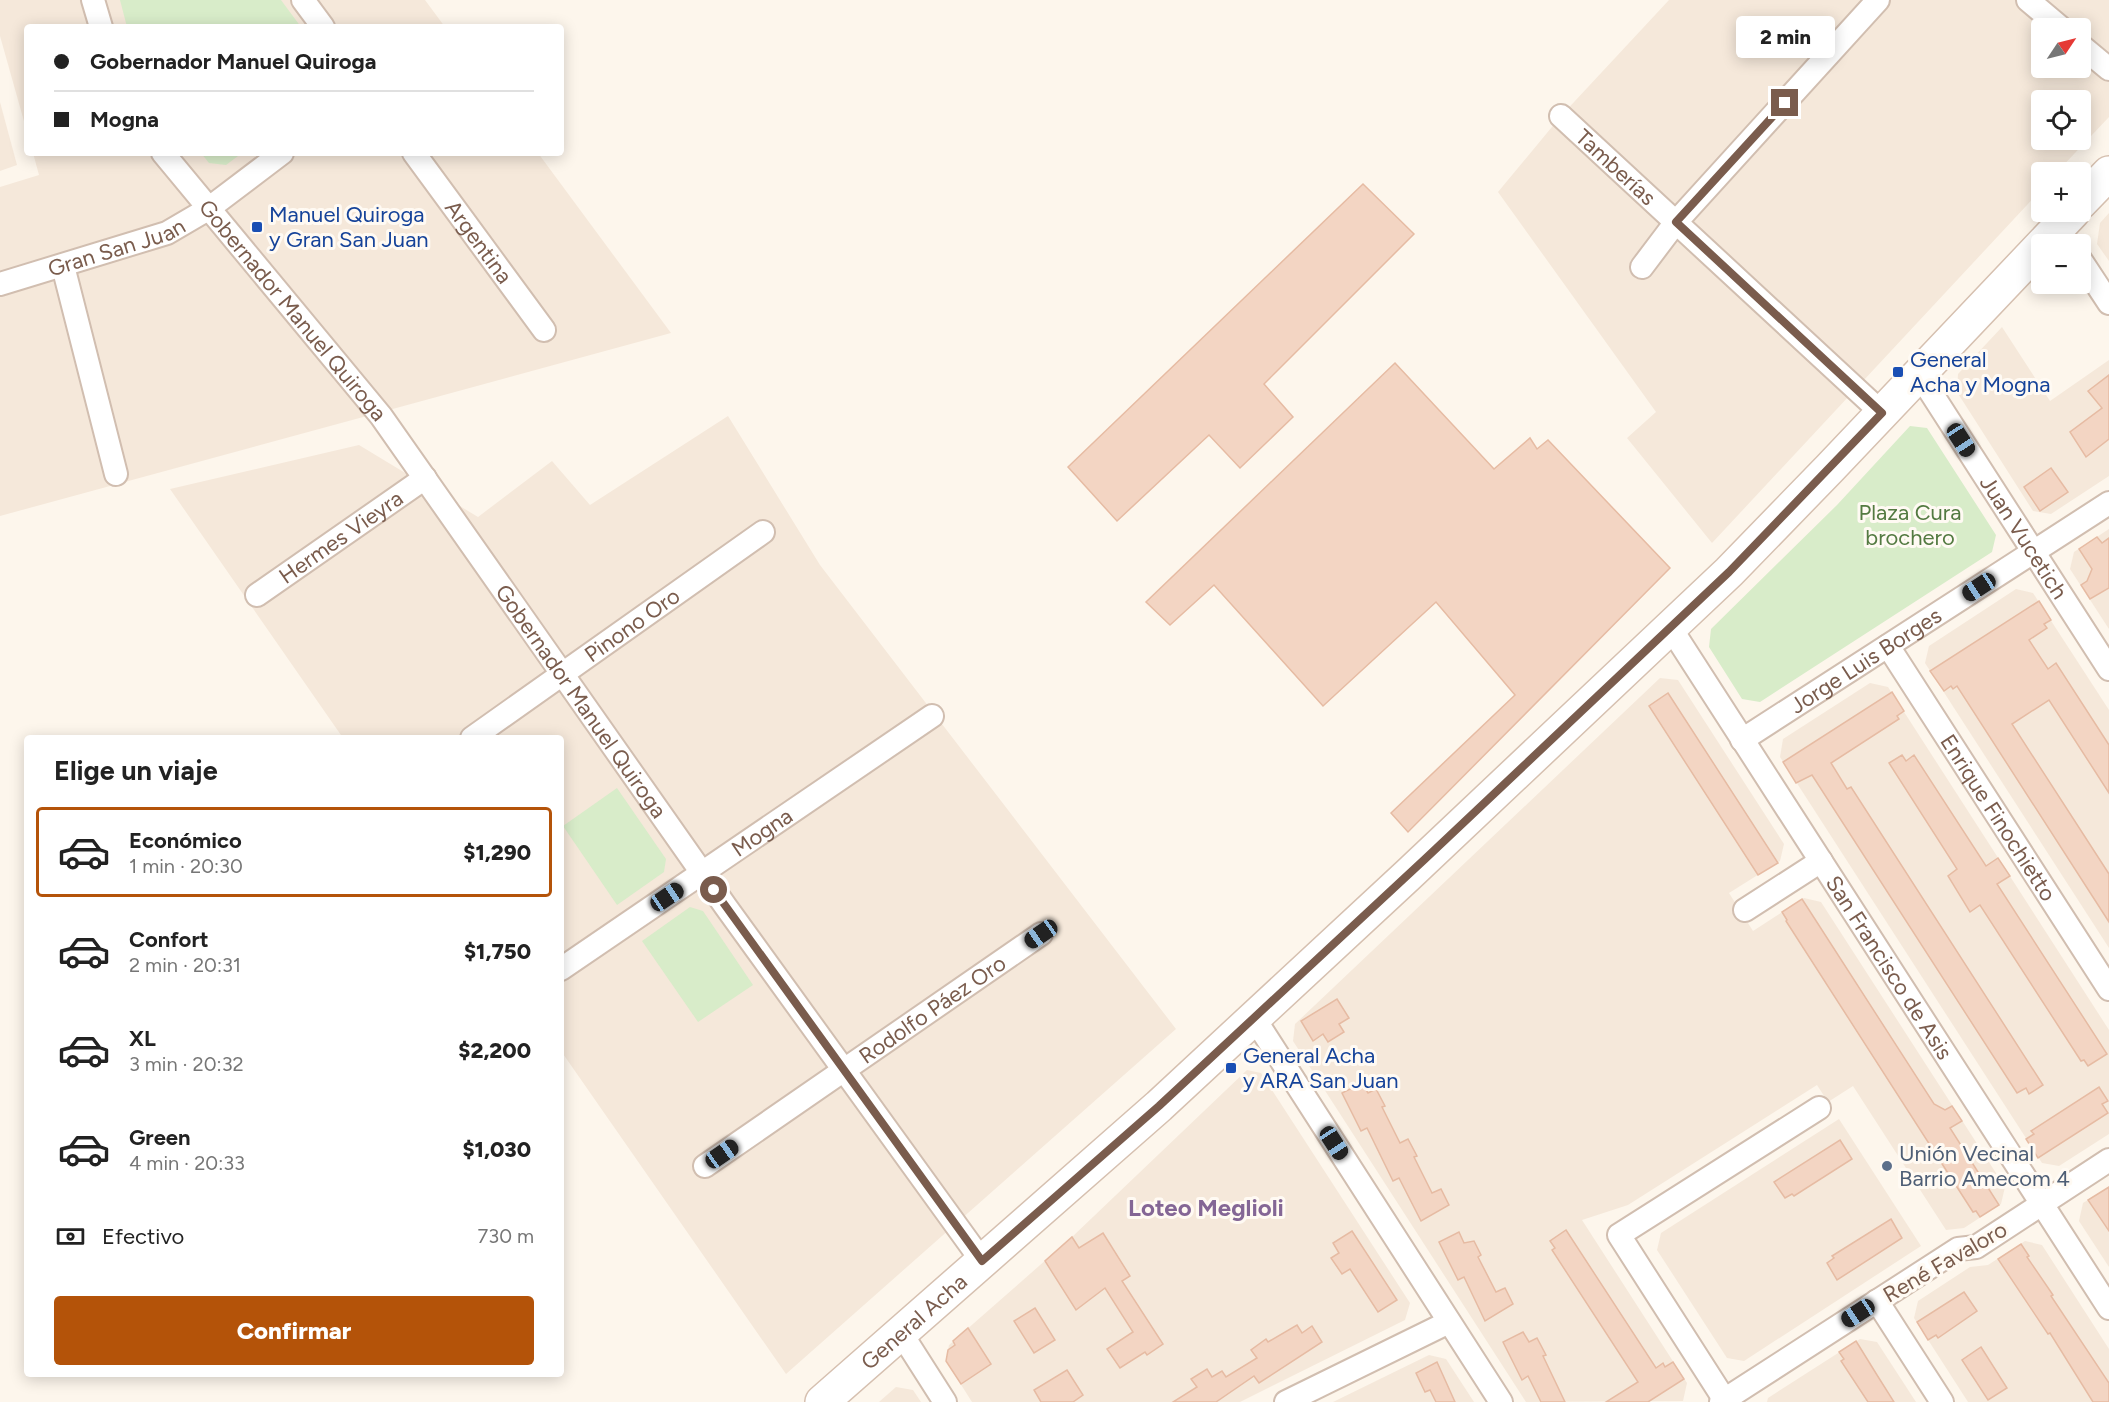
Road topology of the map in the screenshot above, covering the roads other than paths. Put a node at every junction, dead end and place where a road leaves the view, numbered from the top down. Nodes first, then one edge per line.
1 (93, 0) edge
2 (303, 0) edge
3 (1878, 0) edge
4 (2028, 0) edge
5 (2049, 18) edge
6 (100, 24) edge
7 (321, 24) edge
8 (2091, 54) edge
9 (2109, 69) edge
10 (1561, 116) dead end
11 (165, 156) edge
12 (278, 156) edge
13 (416, 156) edge
14 (2109, 173) edge
15 (2091, 196) edge
16 (208, 209) junction
17 (1676, 222) junction
18 (2070, 222) edge
19 (63, 266) junction
20 (1642, 267) dead end
21 (2091, 276) edge
22 (0, 284) edge
23 (2109, 303) edge
24 (544, 330) dead end
25 (1919, 374) junction
26 (1882, 413) junction
27 (116, 474) dead end
28 (425, 478) junction
29 (2109, 503) edge
30 (763, 532) dead end
31 (2033, 552) junction
32 (257, 595) dead end
33 (1670, 627) junction
34 (1888, 646) junction
35 (2109, 669) edge
36 (563, 674) junction
37 (932, 716) dead end
38 (476, 735) edge
39 (1742, 740) junction
40 (1821, 861) junction
41 (702, 873) junction
42 (1745, 910) dead end
43 (1041, 934) dead end
44 (564, 967) edge
45 (2109, 989) edge
46 (1254, 1018) junction
47 (844, 1070) junction
48 (1819, 1108) dead end
49 (2109, 1160) edge
50 (705, 1166) dead end
51 (2042, 1204) junction
52 (982, 1261) junction
53 (1877, 1301) junction
54 (2109, 1308) edge
55 (1449, 1322) junction
56 (901, 1333) junction
57 (1724, 1401) edge
58 (822, 1402) edge
59 (945, 1402) edge
60 (1286, 1402) edge
61 (1501, 1402) edge
62 (1942, 1402) edge

1 - 6 street
2 - 7 street
3 - 17 street
4 - 5 street
8 - 9 street
10 - 17 street, Tamberías
11 - 16 street, Gobernador Manuel Quiroga
12 - 16 street, Gran San Juan
13 - 24 street, Argentina
14 - 15 main road, General Acha
16 - 19 street, Gran San Juan
16 - 28 street, Gobernador Manuel Quiroga
17 - 20 street
17 - 26 street, Tamberías
18 - 25 main road, General Acha
19 - 22 street, Gran San Juan
19 - 27 street
21 - 23 street
25 - 26 main road, General Acha
25 - 31 street, Juan Vucetich
26 - 33 main road, General Acha
28 - 32 street, Hermes Vieyra
28 - 36 street, Gobernador Manuel Quiroga
29 - 31 street, Jorge Luis Borges
30 - 36 street, Pinono Oro
31 - 34 street, Jorge Luis Borges
31 - 35 street, Juan Vucetich
33 - 39 street, San Francisco de Asis
33 - 46 main road, General Acha
34 - 39 street, Jorge Luis Borges
34 - 45 street, Enrique Finochietto
36 - 38 street, Pinono Oro
36 - 41 street, Gobernador Manuel Quiroga
37 - 41 street, Mogna
39 - 40 street, San Francisco de Asis
40 - 42 street
40 - 51 street, San Francisco de Asis
41 - 44 street, Mogna
41 - 47 street, Gobernador Manuel Quiroga
43 - 47 street, Rodolfo Páez Oro
46 - 52 main road, General Acha
46 - 55 street
47 - 50 street, Rodolfo Páez Oro
47 - 52 street, Gobernador Manuel Quiroga
48 - 57 street
49 - 51 street, René Favaloro
51 - 53 street, René Favaloro
51 - 54 street, San Francisco de Asis
52 - 56 main road, General Acha
53 - 57 street, René Favaloro
53 - 62 street
55 - 60 street
55 - 61 street
56 - 58 main road, General Acha
56 - 59 street

